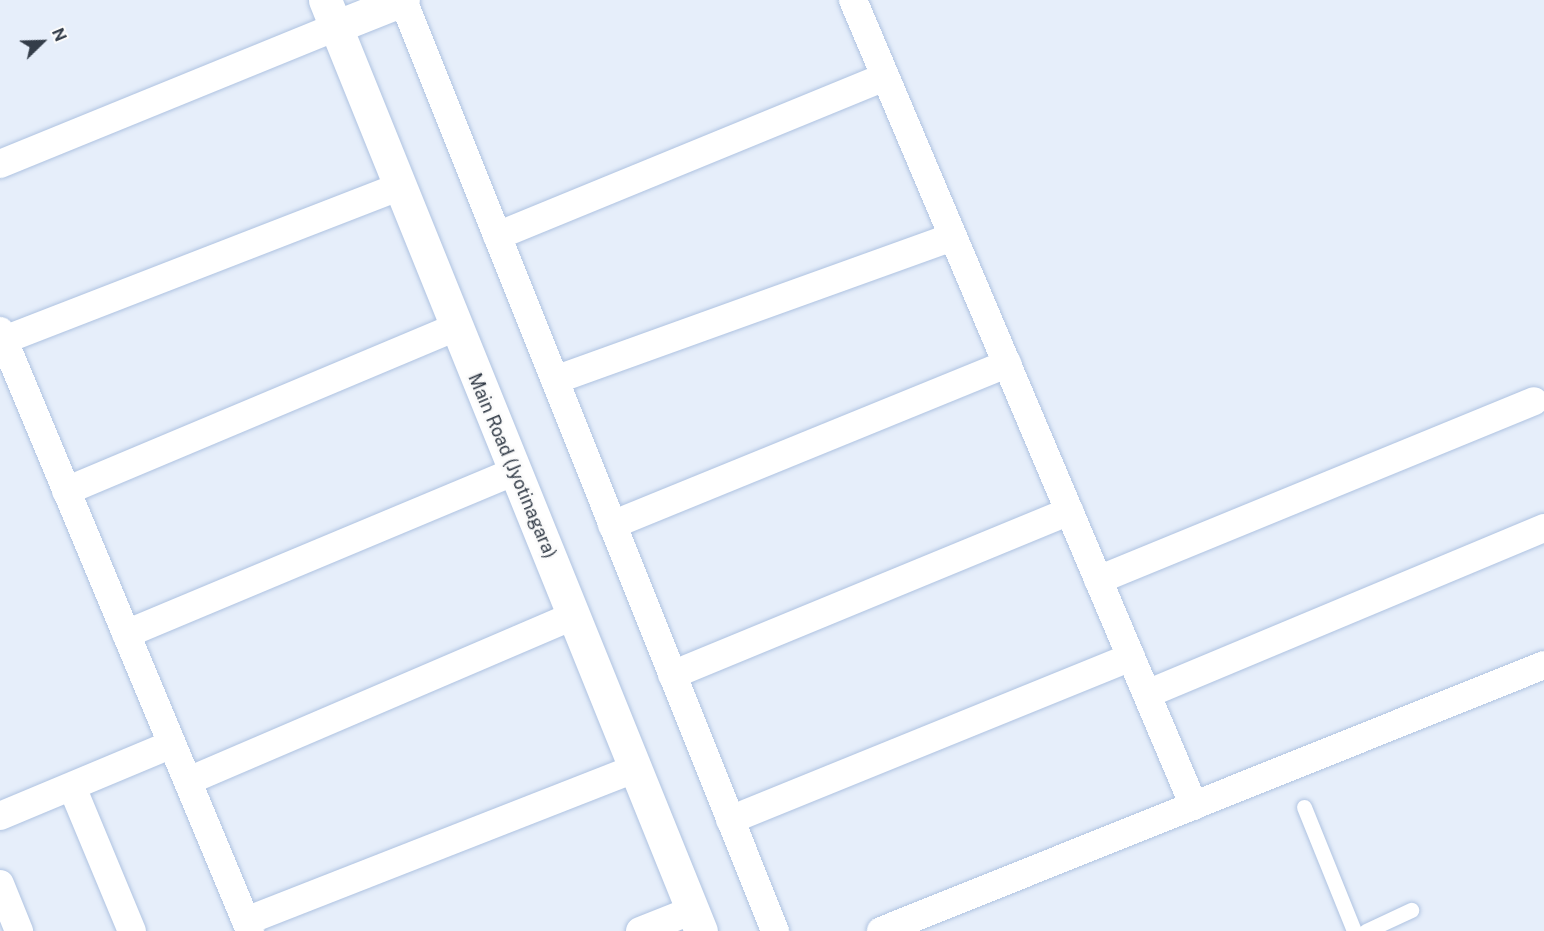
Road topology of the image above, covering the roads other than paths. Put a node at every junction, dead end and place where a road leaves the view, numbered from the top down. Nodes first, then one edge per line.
1 (403, 0) edge
2 (853, 0) edge
3 (330, 13) edge
4 (885, 77) junction
5 (0, 164) edge
6 (398, 187) junction
7 (497, 236) junction
8 (953, 237) junction
9 (454, 327) junction
10 (2, 335) edge
11 (1007, 364) junction
12 (555, 380) junction
13 (1534, 402) dead end
14 (513, 472) junction
15 (66, 491) junction
16 (1069, 511) junction
17 (612, 525) junction
18 (1544, 528) edge
19 (1098, 580) junction
20 (575, 615) junction
21 (126, 634) junction
22 (1131, 657) junction
23 (1544, 665) edge
24 (672, 675) junction
25 (1147, 694) junction
26 (172, 744) junction
27 (633, 769) junction
28 (188, 781) junction
29 (72, 787) junction
30 (1194, 806) junction
31 (1304, 807) dead end
32 (0, 816) edge
33 (730, 820) junction
34 (0, 884) edge
35 (1412, 910) dead end
36 (697, 920) edge
37 (248, 926) edge
38 (19, 931) edge
39 (132, 931) edge
40 (640, 931) edge
41 (775, 931) edge
42 (881, 931) edge
43 (1354, 931) edge
44 (1366, 931) edge

1 - 3 street
1 - 7 street
2 - 4 street
3 - 5 street
3 - 6 street, Main Road (Jyotinagara)
4 - 7 street
4 - 8 street
6 - 9 street, Main Road (Jyotinagara)
6 - 10 street
7 - 12 street
8 - 11 street
8 - 12 street
9 - 14 street, Main Road (Jyotinagara)
9 - 15 street
10 - 15 street
11 - 16 street
11 - 17 street
12 - 17 street
13 - 19 street
14 - 20 street, Main Road (Jyotinagara)
14 - 21 street
15 - 21 street
16 - 19 street
16 - 24 street
17 - 24 street
18 - 25 street
19 - 22 street
20 - 27 street, Main Road (Jyotinagara)
20 - 28 street
21 - 26 street
22 - 25 street
22 - 33 street
23 - 30 street
24 - 33 street
25 - 30 street
26 - 28 street
26 - 29 street
27 - 36 street, Main Road (Jyotinagara)
27 - 37 street
28 - 37 street
29 - 32 street
29 - 39 street
30 - 42 street
31 - 43 lane
33 - 41 street
34 - 38 street
35 - 44 lane
36 - 40 street

